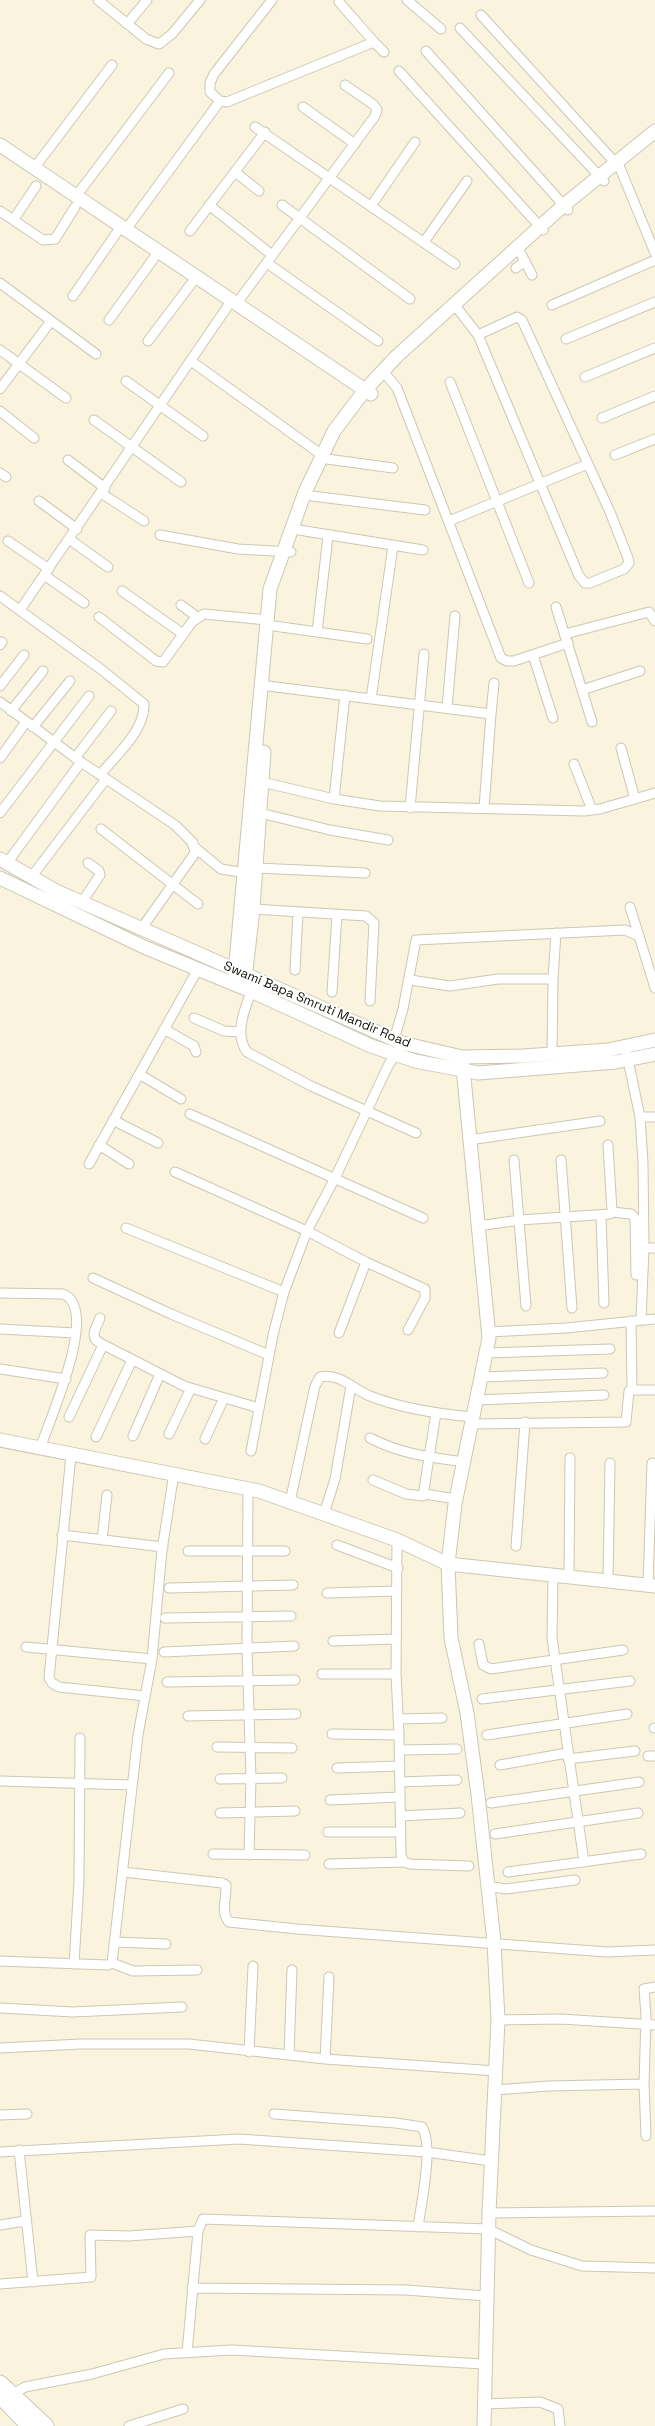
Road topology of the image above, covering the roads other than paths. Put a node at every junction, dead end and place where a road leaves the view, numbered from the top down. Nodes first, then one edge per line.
1 (98, 0) edge
2 (147, 0) edge
3 (200, 0) edge
4 (272, 0) edge
5 (407, 0) edge
6 (339, 2) dead end
7 (481, 15) dead end
8 (127, 24) junction
9 (460, 28) dead end
10 (441, 29) dead end
11 (374, 42) junction
12 (426, 51) dead end
13 (384, 52) dead end
14 (112, 64) dead end
15 (399, 71) dead end
16 (169, 73) dead end
17 (346, 85) dead end
18 (220, 101) junction
19 (303, 107) dead end
20 (255, 126) dead end
21 (655, 131) edge
22 (265, 132) junction
23 (415, 142) dead end
24 (655, 142) edge
25 (355, 144) junction
26 (0, 145) edge
27 (618, 165) junction
28 (35, 167) junction
29 (235, 172) junction
30 (330, 177) junction
31 (602, 178) junction
32 (467, 181) dead end
33 (36, 186) dead end
34 (259, 191) dead end
35 (76, 201) junction
36 (282, 204) dead end
37 (209, 205) junction
38 (371, 206) junction
39 (566, 207) junction
40 (0, 211) edge
41 (300, 218) junction
42 (14, 219) junction
43 (124, 227) junction
44 (542, 228) junction
45 (190, 231) dead end
46 (424, 242) junction
47 (159, 251) junction
48 (655, 253) edge
49 (522, 257) junction
50 (270, 259) junction
51 (655, 260) edge
52 (455, 264) dead end
53 (516, 268) dead end
54 (532, 275) dead end
55 (197, 276) junction
56 (0, 283) edge
57 (478, 286) junction
58 (73, 296) dead end
59 (410, 299) dead end
60 (235, 301) junction
61 (655, 302) edge
62 (552, 306) dead end
63 (457, 308) junction
64 (109, 320) dead end
65 (51, 321) junction
66 (440, 321) junction
67 (478, 334) junction
68 (566, 339) dead end
69 (148, 341) dead end
70 (378, 341) dead end
71 (655, 348) edge
72 (0, 350) edge
73 (96, 354) dead end
74 (191, 361) junction
75 (19, 364) junction
76 (387, 376) junction
77 (585, 377) dead end
78 (126, 381) dead end
79 (450, 382) dead end
80 (0, 389) edge
81 (368, 392) junction
82 (655, 396) edge
83 (66, 398) dead end
84 (161, 406) junction
85 (0, 411) edge
86 (602, 418) dead end
87 (94, 420) dead end
88 (203, 436) dead end
89 (34, 438) dead end
90 (655, 439) edge
91 (133, 447) junction
92 (616, 455) dead end
93 (325, 457) junction
94 (68, 460) dead end
95 (588, 464) junction
96 (393, 468) dead end
97 (181, 482) dead end
98 (541, 483) junction
99 (103, 491) junction
100 (312, 496) junction
101 (39, 501) dead end
102 (497, 502) junction
103 (425, 510) dead end
104 (450, 521) junction
105 (144, 522) dead end
106 (76, 529) junction
107 (299, 530) junction
108 (160, 535) dead end
109 (328, 536) junction
110 (70, 539) junction
111 (8, 541) dead end
112 (393, 546) junction
113 (423, 550) dead end
114 (287, 553) junction
115 (108, 567) dead end
116 (46, 572) junction
117 (529, 583) dead end
118 (122, 591) dead end
119 (0, 596) edge
120 (84, 603) dead end
121 (181, 605) dead end
122 (556, 607) dead end
123 (20, 610) junction
124 (455, 616) dead end
125 (99, 617) dead end
126 (197, 617) junction
127 (655, 621) edge
128 (270, 623) junction
129 (317, 632) junction
130 (183, 634) junction
131 (367, 639) dead end
132 (566, 639) junction
133 (424, 654) dead end
134 (532, 655) junction
135 (24, 656) dead end
136 (43, 671) dead end
137 (640, 672) dead end
138 (70, 681) dead end
139 (494, 683) dead end
140 (0, 686) edge
141 (268, 686) junction
142 (582, 690) junction
143 (345, 695) junction
144 (89, 696) dead end
145 (371, 699) junction
146 (0, 702) edge
147 (419, 705) junction
148 (447, 708) junction
149 (11, 711) junction
150 (111, 711) dead end
151 (491, 714) junction
152 (553, 718) dead end
153 (592, 722) dead end
154 (30, 724) junction
155 (55, 742) junction
156 (621, 748) dead end
157 (0, 758) edge
158 (78, 760) junction
159 (574, 764) dead end
160 (103, 777) junction
161 (262, 782) junction
162 (655, 793) edge
163 (334, 799) junction
164 (635, 799) junction
165 (410, 808) junction
166 (484, 808) junction
167 (592, 810) junction
168 (0, 813) edge
169 (260, 813) junction
170 (101, 829) dead end
171 (388, 840) dead end
172 (194, 846) junction
173 (4, 861) edge
174 (88, 863) dead end
175 (251, 870) junction
176 (366, 873) dead end
177 (32, 876) junction
178 (0, 878) edge
179 (174, 884) junction
180 (82, 902) junction
181 (198, 904) dead end
182 (630, 907) dead end
183 (254, 909) junction
184 (298, 912) junction
185 (337, 914) junction
186 (141, 929) junction
187 (556, 933) junction
188 (639, 936) junction
189 (198, 969) junction
190 (295, 970) dead end
191 (553, 979) junction
192 (410, 980) junction
193 (245, 982) junction
194 (655, 988) edge
195 (332, 992) dead end
196 (370, 1002) dead end
197 (194, 1018) dead end
198 (164, 1029) junction
199 (240, 1032) junction
200 (655, 1040) edge
201 (398, 1042) junction
202 (626, 1046) junction
203 (196, 1052) dead end
204 (552, 1054) junction
205 (655, 1054) edge
206 (395, 1055) junction
207 (462, 1057) junction
208 (628, 1060) junction
209 (463, 1071) junction
210 (139, 1074) junction
211 (181, 1099) dead end
212 (366, 1111) junction
213 (190, 1114) dead end
214 (640, 1117) junction
215 (655, 1117) edge
216 (113, 1120) junction
217 (600, 1121) dead end
218 (416, 1133) dead end
219 (469, 1140) junction
220 (158, 1143) dead end
221 (99, 1145) junction
222 (608, 1145) dead end
223 (514, 1160) dead end
224 (561, 1160) dead end
225 (89, 1164) dead end
226 (129, 1164) dead end
227 (175, 1172) dead end
228 (335, 1178) junction
229 (612, 1212) junction
230 (600, 1216) junction
231 (423, 1218) dead end
232 (566, 1218) junction
233 (520, 1220) junction
234 (478, 1226) junction
235 (126, 1228) dead end
236 (307, 1231) junction
237 (644, 1248) junction
238 (655, 1248) edge
239 (366, 1262) junction
240 (636, 1275) dead end
241 (94, 1278) dead end
242 (284, 1292) junction
243 (0, 1293) edge
244 (604, 1304) dead end
245 (526, 1306) dead end
246 (572, 1308) dead end
247 (100, 1318) dead end
248 (655, 1319) edge
249 (641, 1320) junction
250 (631, 1321) junction
251 (0, 1329) edge
252 (408, 1330) dead end
253 (489, 1332) junction
254 (76, 1333) junction
255 (339, 1333) dead end
256 (103, 1345) junction
257 (610, 1349) dead end
258 (486, 1353) junction
259 (269, 1355) junction
260 (132, 1360) junction
261 (0, 1369) edge
262 (160, 1374) junction
263 (603, 1374) dead end
264 (481, 1377) junction
265 (66, 1379) junction
266 (351, 1386) junction
267 (191, 1388) junction
268 (632, 1390) junction
269 (655, 1390) edge
270 (604, 1395) dead end
271 (224, 1398) junction
272 (476, 1400) junction
273 (259, 1408) junction
274 (436, 1413) junction
275 (69, 1417) dead end
276 (472, 1421) junction
277 (524, 1422) junction
278 (169, 1434) dead end
279 (133, 1436) dead end
280 (96, 1437) dead end
281 (370, 1438) dead end
282 (205, 1439) dead end
283 (0, 1440) edge
284 (40, 1449) junction
285 (251, 1451) dead end
286 (71, 1455) junction
287 (430, 1457) junction
288 (570, 1458) dead end
289 (464, 1462) junction
290 (610, 1462) dead end
291 (652, 1464) dead end
292 (174, 1473) junction
293 (373, 1480) dead end
294 (248, 1489) junction
295 (425, 1494) junction
296 (107, 1495) dead end
297 (456, 1499) junction
298 (290, 1502) junction
299 (324, 1514) junction
300 (62, 1536) junction
301 (102, 1540) junction
302 (397, 1540) junction
303 (337, 1545) dead end
304 (516, 1546) dead end
305 (163, 1547) junction
306 (247, 1549) junction
307 (188, 1551) dead end
308 (285, 1551) dead end
309 (448, 1564) junction
310 (398, 1568) junction
311 (552, 1575) junction
312 (569, 1577) junction
313 (608, 1581) junction
314 (292, 1585) dead end
315 (247, 1586) junction
316 (652, 1586) edge
317 (169, 1588) dead end
318 (398, 1591) junction
319 (327, 1593) dead end
320 (247, 1616) junction
321 (291, 1616) dead end
322 (166, 1618) dead end
323 (396, 1639) junction
324 (333, 1641) dead end
325 (479, 1644) dead end
326 (294, 1646) dead end
327 (26, 1647) dead end
328 (247, 1648) junction
329 (53, 1649) junction
330 (623, 1650) dead end
331 (164, 1652) dead end
332 (152, 1659) junction
333 (556, 1661) junction
334 (322, 1674) dead end
335 (396, 1674) junction
336 (295, 1680) dead end
337 (630, 1681) dead end
338 (167, 1682) dead end
339 (247, 1682) junction
340 (560, 1690) junction
341 (146, 1696) junction
342 (482, 1699) dead end
343 (249, 1714) junction
344 (296, 1714) dead end
345 (627, 1714) dead end
346 (188, 1716) dead end
347 (442, 1718) dead end
348 (398, 1719) junction
349 (564, 1723) junction
350 (332, 1734) dead end
351 (399, 1735) junction
352 (487, 1735) dead end
353 (80, 1738) dead end
354 (217, 1747) dead end
355 (250, 1747) junction
356 (292, 1748) dead end
357 (457, 1749) dead end
358 (400, 1750) junction
359 (635, 1751) dead end
360 (568, 1756) junction
361 (500, 1765) dead end
362 (400, 1766) junction
363 (337, 1768) dead end
364 (251, 1778) junction
365 (282, 1778) dead end
366 (220, 1779) dead end
367 (457, 1780) dead end
368 (0, 1781) edge
369 (400, 1782) junction
370 (639, 1782) dead end
371 (80, 1783) junction
372 (132, 1785) junction
373 (573, 1791) junction
374 (400, 1797) junction
375 (330, 1800) dead end
376 (492, 1803) dead end
377 (295, 1811) dead end
378 (251, 1812) junction
379 (220, 1813) dead end
380 (460, 1813) dead end
381 (638, 1813) dead end
382 (400, 1816) junction
383 (577, 1822) junction
384 (328, 1832) dead end
385 (401, 1832) junction
386 (496, 1834) dead end
387 (213, 1854) dead end
388 (641, 1854) dead end
389 (249, 1855) junction
390 (305, 1855) dead end
391 (404, 1862) junction
392 (584, 1862) junction
393 (329, 1864) dead end
394 (469, 1866) dead end
395 (122, 1872) junction
396 (508, 1872) dead end
397 (575, 1880) dead end
398 (487, 1886) junction
399 (114, 1942) junction
400 (494, 1942) junction
401 (166, 1944) dead end
402 (655, 1950) edge
403 (0, 1961) edge
404 (112, 1963) junction
405 (74, 1964) junction
406 (253, 1966) dead end
407 (197, 1970) dead end
408 (292, 1970) dead end
409 (329, 1977) dead end
410 (655, 1987) edge
411 (182, 2007) dead end
412 (0, 2008) edge
413 (498, 2020) junction
414 (650, 2025) edge
415 (0, 2048) edge
416 (249, 2052) junction
417 (289, 2055) junction
418 (325, 2059) junction
419 (496, 2071) junction
420 (644, 2084) junction
421 (495, 2090) junction
422 (27, 2114) dead end
423 (274, 2114) dead end
424 (0, 2115) edge
425 (646, 2136) dead end
426 (19, 2150) junction
427 (0, 2152) edge
428 (427, 2152) junction
429 (491, 2160) junction
430 (655, 2210) edge
431 (489, 2213) junction
432 (25, 2221) junction
433 (0, 2225) edge
434 (418, 2228) junction
435 (488, 2229) junction
436 (198, 2231) junction
437 (655, 2268) edge
438 (33, 2282) junction
439 (0, 2284) edge
440 (192, 2288) junction
441 (486, 2296) junction
442 (187, 2353) junction
443 (484, 2364) junction
444 (0, 2383) edge
445 (5, 2397) edge
446 (484, 2404) junction
447 (183, 2409) dead end
448 (29, 2426) edge
449 (46, 2426) edge
450 (129, 2426) edge
451 (484, 2426) edge
452 (560, 2426) edge

1 - 8 street
2 - 8 street
3 - 8 street
4 - 18 street
5 - 10 street
6 - 11 street
7 - 27 street
9 - 31 street
11 - 13 street
11 - 18 street
12 - 39 street
14 - 28 street
15 - 44 street
16 - 35 street
17 - 25 street
18 - 43 street
19 - 25 street
20 - 22 street
21 - 27 street
22 - 29 street
22 - 30 street
23 - 38 street
24 - 27 street
25 - 30 street
26 - 28 street
27 - 31 street
27 - 48 street
28 - 35 street
29 - 34 street
29 - 37 street
30 - 38 street
30 - 41 street
31 - 39 street
32 - 46 street
33 - 42 street
35 - 42 street
35 - 43 street
36 - 41 street
37 - 45 street
37 - 50 street
38 - 46 street
39 - 44 street
40 - 42 street
41 - 50 street
41 - 59 street
43 - 47 street
43 - 58 street
44 - 49 street
44 - 57 street
46 - 52 street
47 - 55 street
47 - 64 street
49 - 53 street
49 - 54 street
49 - 57 street
50 - 60 street
50 - 70 street
51 - 62 street
55 - 60 street
55 - 69 street
56 - 65 street
57 - 63 street
57 - 66 street
60 - 74 street
60 - 81 street
61 - 68 street
63 - 66 street
63 - 67 street
65 - 73 street
65 - 75 street
66 - 76 street
66 - 81 street
67 - 95 street
67 - 98 street
71 - 77 street
72 - 75 street
74 - 84 street
74 - 93 street
75 - 80 street
75 - 83 street
76 - 81 street
76 - 104 street
78 - 84 street
79 - 102 street
81 - 93 street
82 - 86 street
84 - 88 street
84 - 91 street
85 - 89 street
87 - 91 street
90 - 92 street
91 - 97 street
91 - 99 street
93 - 96 street
93 - 100 street
93 - 114 street
94 - 99 street
95 - 98 street
95 - 98 street
98 - 102 street
99 - 105 street
99 - 106 street
100 - 103 street
100 - 107 street
101 - 106 street
102 - 104 street
102 - 117 street
104 - 134 street
106 - 110 street
107 - 109 street
107 - 114 street
108 - 114 street
109 - 112 street
109 - 129 street
110 - 115 street
110 - 116 street
111 - 116 street
112 - 113 street
112 - 145 street
114 - 128 street
116 - 120 street
116 - 123 street
118 - 130 street
119 - 123 street
121 - 126 street
122 - 132 street
123 - 160 street
124 - 148 street
125 - 130 street
126 - 128 street
126 - 130 street
127 - 132 street
128 - 129 street
128 - 141 street
128 - 175 street
129 - 131 street
132 - 134 street
132 - 142 street
133 - 147 street
134 - 152 street
135 - 140 street
136 - 149 street
137 - 142 street
138 - 154 street
139 - 151 street
141 - 143 street
141 - 161 street
142 - 153 street
143 - 145 street
143 - 163 street
144 - 155 street
145 - 147 street
146 - 149 street
147 - 148 street
147 - 165 street
148 - 151 street
149 - 154 street
150 - 158 street
151 - 166 street
154 - 155 street
154 - 157 street
155 - 158 street
155 - 168 street
156 - 164 street
158 - 160 street
158 - 173 street
159 - 167 street
160 - 172 street
160 - 177 street
161 - 163 street
161 - 169 street
162 - 164 street
163 - 165 street
164 - 167 street
165 - 166 street
166 - 167 street
169 - 171 street
169 - 175 street
170 - 179 street
172 - 175 street
172 - 179 street
173 - 177 street, Swami Bapa Smruti Mandir Road
174 - 180 street
175 - 176 street
175 - 183 street
175 - 193 street
177 - 180 street, Swami Bapa Smruti Mandir Road
178 - 189 street
179 - 181 street
179 - 186 street
180 - 186 street, Swami Bapa Smruti Mandir Road
182 - 188 street
183 - 184 street
183 - 193 street
184 - 185 street
184 - 190 street
185 - 195 street
185 - 196 street
186 - 193 street, Swami Bapa Smruti Mandir Road
187 - 188 street
187 - 191 street
187 - 192 street
188 - 194 street
189 - 193 street
189 - 198 street
191 - 192 street
191 - 204 street
192 - 201 street
193 - 199 street
193 - 201 street, Swami Bapa Smruti Mandir Road
193 - 206 street
197 - 199 street
198 - 203 street
198 - 210 street
199 - 212 street
200 - 202 street, Swami Bapa Smruti Mandir Road
201 - 206 street
201 - 207 street, Swami Bapa Smruti Mandir Road
202 - 204 street, Swami Bapa Smruti Mandir Road
202 - 208 street
204 - 207 street, Swami Bapa Smruti Mandir Road
205 - 208 street
206 - 209 street
206 - 212 street
207 - 209 street
208 - 209 street
208 - 214 street
209 - 219 street
210 - 211 street
210 - 216 street
212 - 218 street
212 - 228 street
213 - 228 street
214 - 215 street
214 - 237 street
216 - 220 street
216 - 221 street
217 - 219 street
219 - 234 street
221 - 225 street
221 - 226 street
222 - 229 street
223 - 233 street
224 - 232 street
227 - 236 street
228 - 231 street
228 - 236 street
229 - 230 street
229 - 240 street
230 - 232 street
230 - 244 street
232 - 233 street
232 - 246 street
233 - 234 street
233 - 245 street
234 - 253 street
235 - 242 street
236 - 239 street
236 - 242 street
237 - 238 street
237 - 249 street
239 - 252 street
239 - 255 street
241 - 259 street
242 - 259 street
243 - 254 street
247 - 256 street
248 - 249 street
249 - 250 street
250 - 253 street
250 - 268 street
251 - 254 street
253 - 258 street
254 - 265 street
256 - 260 street
256 - 275 street
257 - 258 street
258 - 264 street
259 - 273 street
260 - 262 street
260 - 280 street
261 - 265 street
262 - 267 street
262 - 279 street
263 - 264 street
264 - 272 street
265 - 284 street
266 - 274 street
266 - 298 street
266 - 299 street
267 - 271 street
267 - 278 street
268 - 269 street
268 - 277 street
270 - 272 street
271 - 273 street
271 - 282 street
272 - 276 street
273 - 285 street
274 - 276 street
274 - 287 street
276 - 277 street
276 - 289 street
277 - 304 street
281 - 287 street
283 - 284 street
284 - 286 street
286 - 292 street
286 - 300 street
287 - 289 street
287 - 295 street
288 - 312 street
289 - 297 street
290 - 313 street
291 - 316 street
292 - 294 street
292 - 305 street
293 - 295 street
294 - 298 street
294 - 306 street
295 - 297 street
296 - 301 street
297 - 309 street
298 - 299 street
299 - 302 street
300 - 301 street
300 - 329 street
301 - 305 street
302 - 309 street
302 - 310 street
303 - 310 street
305 - 332 street
306 - 307 street
306 - 308 street
306 - 315 street
309 - 311 street
309 - 398 street
310 - 318 street
311 - 312 street
311 - 333 street
312 - 313 street
313 - 316 street
314 - 315 street
315 - 317 street
315 - 320 street
318 - 319 street
318 - 323 street
320 - 321 street
320 - 322 street
320 - 328 street
323 - 324 street
323 - 335 street
325 - 333 street
326 - 328 street
327 - 329 street
328 - 331 street
328 - 339 street
329 - 332 street
329 - 341 street
330 - 333 street
332 - 341 street
333 - 340 street
334 - 335 street
335 - 348 street
336 - 339 street
337 - 340 street
338 - 339 street
339 - 343 street
340 - 342 street
340 - 349 street
341 - 372 street
343 - 344 street
343 - 346 street
343 - 355 street
345 - 349 street
347 - 348 street
348 - 351 street
349 - 352 street
349 - 360 street
350 - 351 street
351 - 358 street
353 - 371 street
354 - 355 street
355 - 356 street
355 - 364 street
357 - 358 street
358 - 362 street
359 - 360 street
360 - 361 street
360 - 373 street
362 - 363 street
362 - 369 street
364 - 365 street
364 - 366 street
364 - 378 street
367 - 369 street
368 - 371 street
369 - 374 street
370 - 373 street
371 - 372 street
371 - 405 street
372 - 395 street
373 - 376 street
373 - 383 street
374 - 375 street
374 - 382 street
377 - 378 street
378 - 379 street
378 - 389 street
380 - 382 street
381 - 383 street
382 - 385 street
383 - 386 street
383 - 392 street
384 - 385 street
385 - 391 street
387 - 389 street
388 - 392 street
389 - 390 street
391 - 393 street
391 - 394 street
392 - 396 street
395 - 399 street
395 - 400 street
397 - 398 street
398 - 400 street
399 - 401 street
399 - 404 street
400 - 402 street
400 - 413 street
403 - 405 street
404 - 405 street
404 - 407 street
406 - 416 street
408 - 417 street
409 - 418 street
410 - 414 street
411 - 412 street
413 - 414 street
413 - 419 street
414 - 420 street
415 - 416 street
416 - 417 street
417 - 418 street
418 - 419 street
419 - 421 street
420 - 421 street
420 - 425 street
421 - 429 street
422 - 424 street
423 - 428 street
426 - 427 street
426 - 428 street
426 - 432 street
428 - 429 street
428 - 434 street
429 - 431 street
430 - 431 street
431 - 435 street
432 - 433 street
432 - 438 street
434 - 435 street
434 - 436 street
435 - 437 street
435 - 441 street
436 - 438 street
436 - 440 street
438 - 439 street
440 - 441 street
440 - 442 street
441 - 443 street
442 - 443 street
442 - 445 street
443 - 446 street
444 - 445 main road
445 - 448 main road
445 - 449 main road
446 - 451 street
446 - 452 street
447 - 450 street

